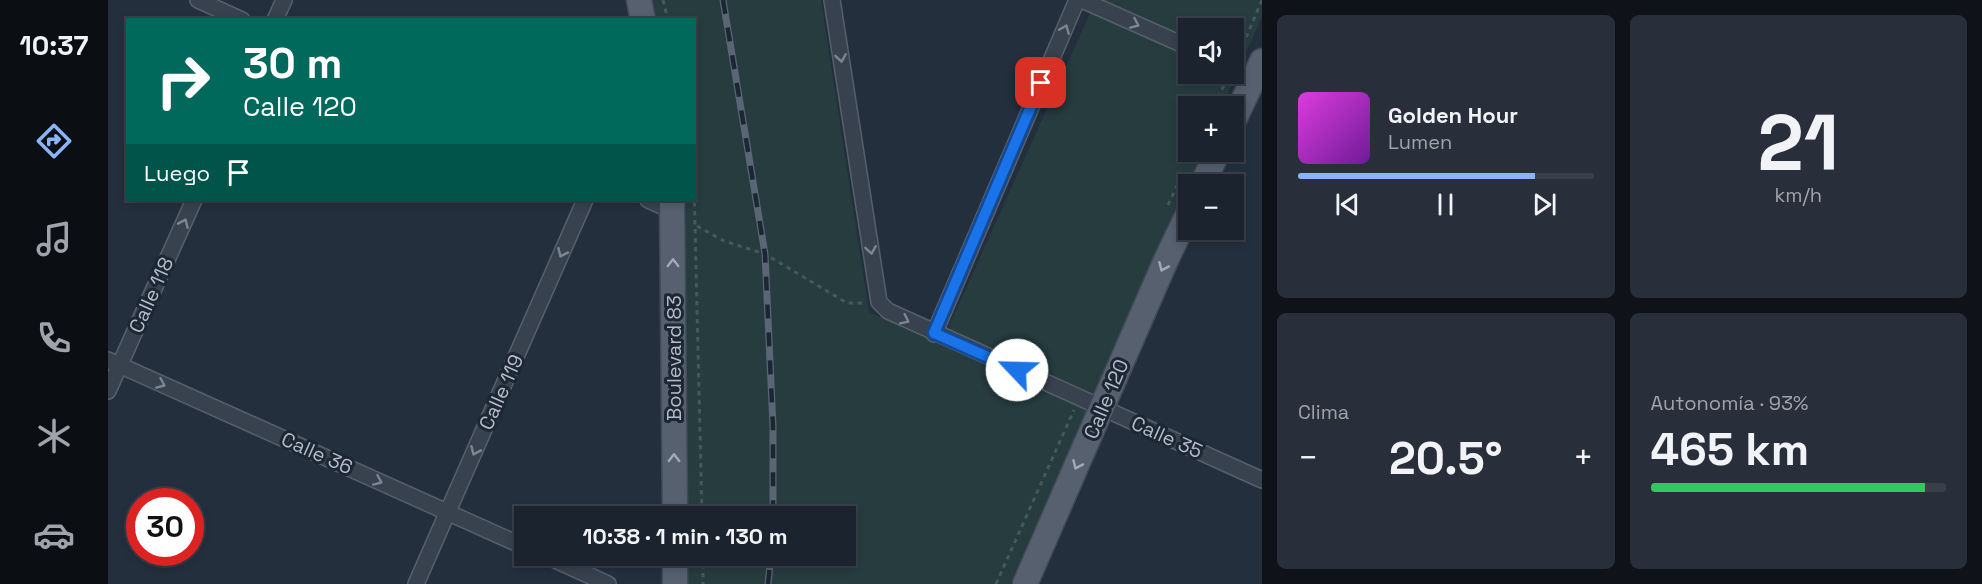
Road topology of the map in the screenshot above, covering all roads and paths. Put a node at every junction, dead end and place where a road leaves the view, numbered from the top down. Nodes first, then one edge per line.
1 (198, 0) edge
2 (284, 0) edge
3 (639, 0) edge
4 (663, 0) edge
5 (832, 0) edge
6 (1077, 0) edge
7 (1082, 0) edge
8 (1262, 0) edge
9 (238, 18) edge
10 (276, 18) edge
11 (643, 18) edge
12 (668, 18) edge
13 (1178, 43) edge
14 (1250, 68) edge
15 (1241, 96) edge
16 (194, 201) edge
17 (585, 201) edge
18 (653, 201) edge
19 (695, 201) edge
20 (672, 205) edge
21 (696, 225) junction
22 (1178, 235) edge
23 (879, 302) junction
24 (934, 333) junction
25 (114, 362) edge
26 (108, 391) edge
27 (1102, 408) junction
28 (1262, 480) edge
29 (675, 506) edge
30 (702, 506) edge
31 (448, 512) junction
32 (514, 542) edge
33 (568, 566) edge
34 (675, 566) edge
35 (703, 566) edge
36 (416, 584) edge
37 (608, 584) edge
38 (675, 584) edge
39 (703, 584) edge
40 (1025, 584) edge

1 - 9 street
2 - 10 street
3 - 11 main road
4 - 12 path
5 -> 23 street
24 -> 6 street
7 -> 13 street
8 - 14 path
14 - 15 main road
25 -> 16 street, Calle 118
17 -> 31 street, Calle 119
18 - 20 street
19 - 21 path
20 - 21 path
29 -> 20 main road, Boulevard 83
21 - 23 path
21 - 30 path
22 -> 27 main road, Calle 120
23 -> 24 street, Calle 35
24 - 27 street, Calle 35
25 - 26 street, Calle 118
25 -> 31 street, Calle 36
27 - 28 street, Calle 35
27 -> 40 main road, Calle 120
31 - 32 street, Calle 36
31 - 36 street, Calle 119
33 - 37 street
34 - 38 main road
35 - 39 path

